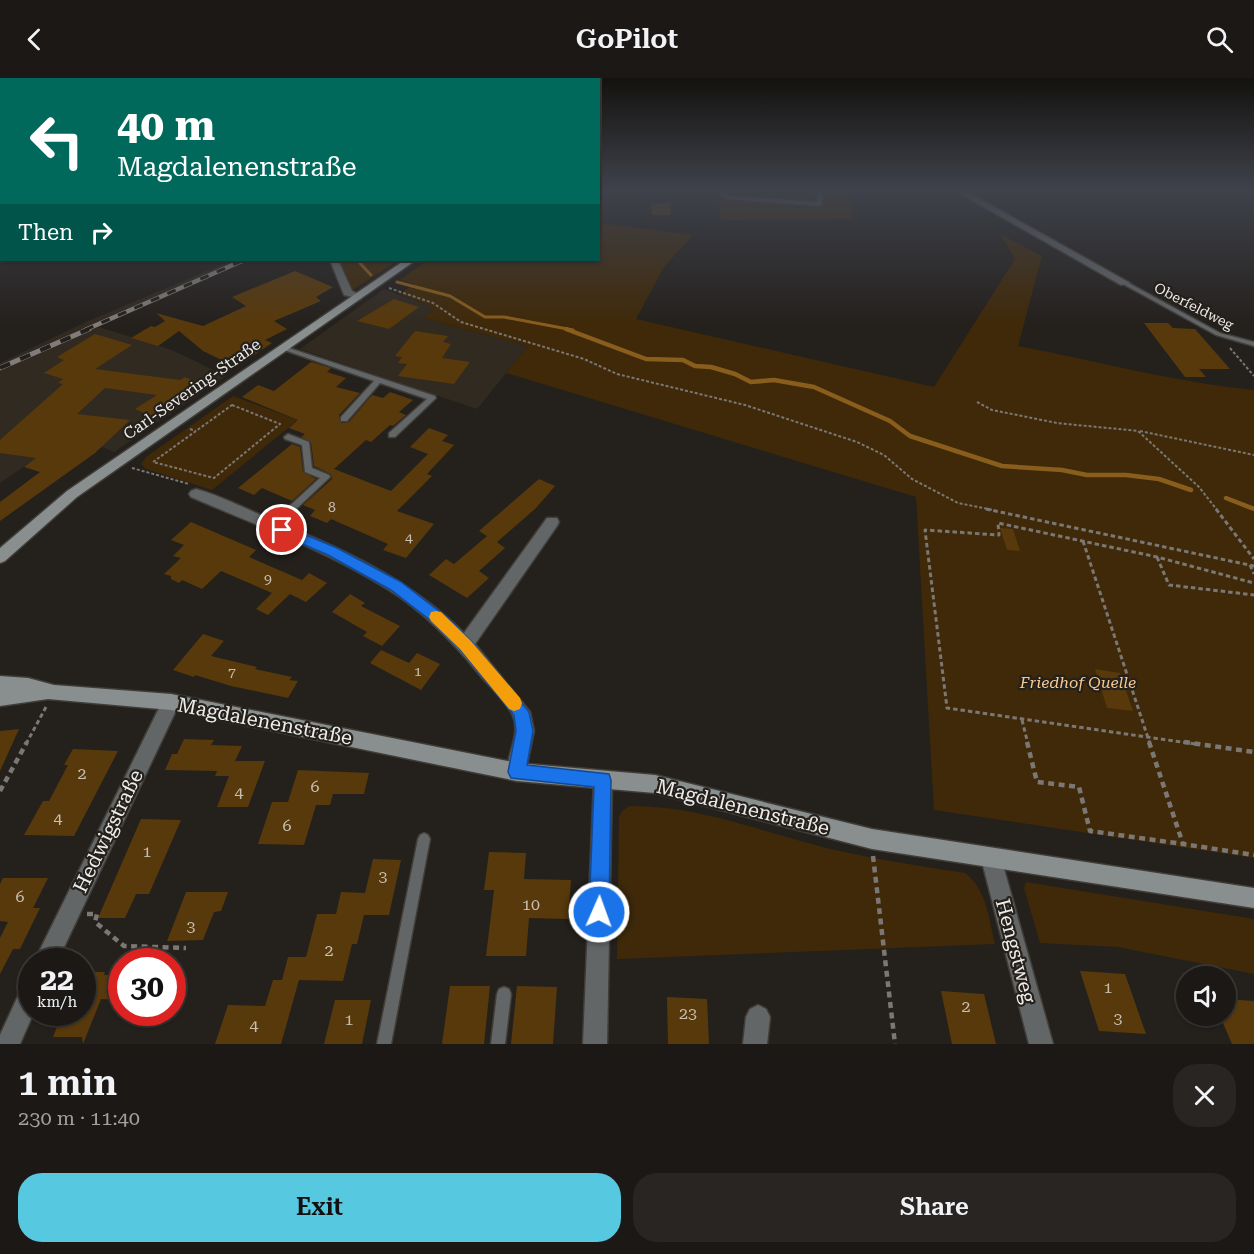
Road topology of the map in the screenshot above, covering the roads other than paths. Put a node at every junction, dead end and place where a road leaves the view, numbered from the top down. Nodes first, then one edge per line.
1 (1039, 235) edge
2 (334, 261) edge
3 (409, 261) edge
4 (1125, 283) joint
5 (357, 297) junction
6 (1254, 344) edge
7 (283, 348) junction
8 (379, 380) junction
9 (344, 419) dead end
10 (392, 435) dead end
11 (288, 437) dead end
12 (196, 494) road end
13 (552, 522) dead end
14 (273, 526) junction
15 (0, 557) edge
16 (465, 645) junction
17 (0, 684) edge
18 (54, 693) junction
19 (0, 698) edge
20 (171, 702) junction
21 (517, 772) junction
22 (603, 780) junction
23 (424, 839) dead end
24 (991, 858) junction
25 (1254, 898) edge
26 (52, 948) edge
27 (504, 994) dead end
28 (758, 1017) dead end
29 (18, 1022) edge
30 (8, 1044) edge
31 (384, 1044) edge
32 (498, 1044) edge
33 (595, 1044) edge
34 (754, 1044) edge
35 (1041, 1044) edge

1 - 4 street
2 - 5 street
3 - 5 street, Carl-Severing-Straße
4 - 6 lane, Oberfeldweg
5 - 7 street, Carl-Severing-Straße
7 - 8 lane
7 - 15 street, Carl-Severing-Straße
8 - 9 lane
8 - 10 lane
11 - 14 lane
12 - 14 street
13 - 16 street
14 - 16 street
16 - 21 street
17 - 18 street, Magdalenenstraße
18 - 19 street, Magdalenenstraße
18 - 20 street, Magdalenenstraße
20 - 21 street, Magdalenenstraße
20 - 26 street, Hedwigstraße
21 - 22 street, Magdalenenstraße
22 - 24 street, Magdalenenstraße
22 - 33 street
23 - 31 lane
24 - 25 street, Magdalenenstraße
24 - 35 street, Hengstweg
27 - 32 lane
28 - 34 street
29 - 30 street

